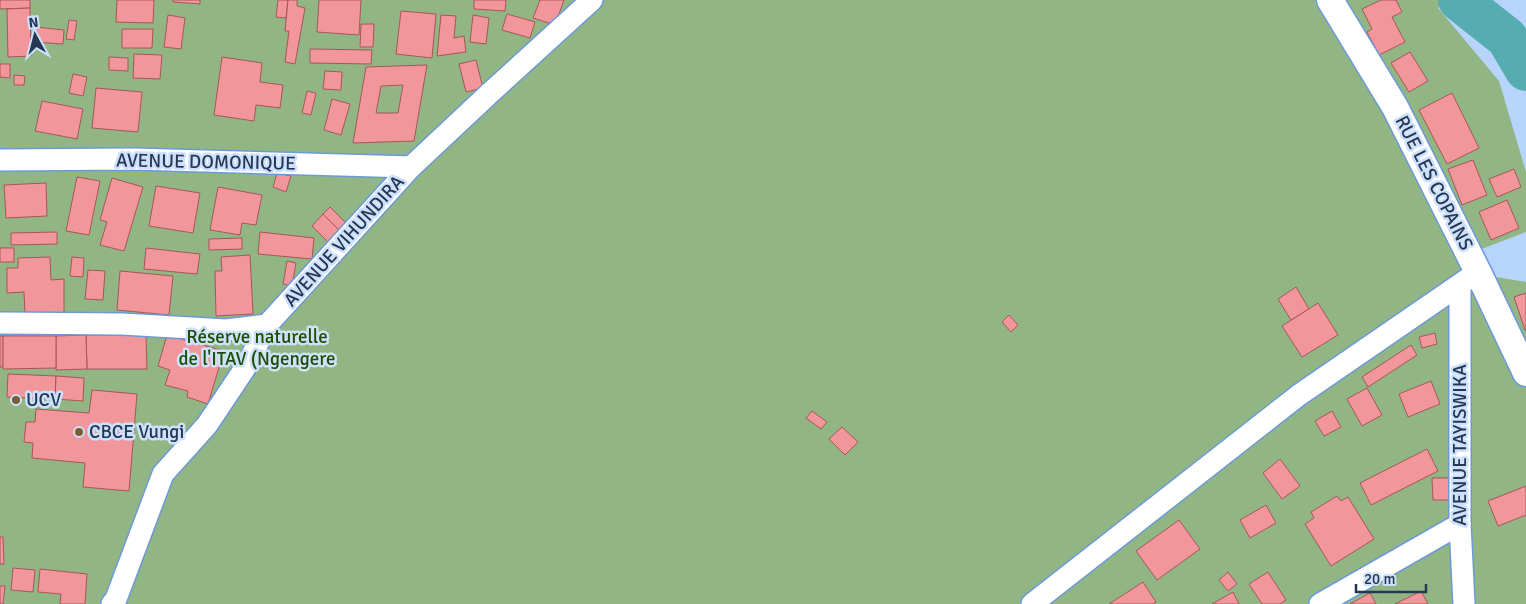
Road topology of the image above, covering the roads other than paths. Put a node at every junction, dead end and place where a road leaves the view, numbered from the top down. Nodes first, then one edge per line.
1 (592, 0) edge
2 (1330, 0) edge
3 (0, 160) edge
4 (411, 167) junction
5 (1469, 279) junction
6 (0, 323) edge
7 (267, 325) junction
8 (1526, 373) edge
9 (1460, 524) junction
10 (112, 604) edge
11 (1032, 604) edge
12 (1320, 604) edge
13 (1464, 604) edge

1 - 4 street, AVENUE VIHUNDIRA
2 - 5 street, RUE LES COPAINS
3 - 4 street, AVENUE DOMONIQUE
4 - 7 street, AVENUE VIHUNDIRA
5 - 8 street, RUE LES COPAINS
5 - 9 street, AVENUE TAYISWIKA
5 - 11 street
6 - 7 street
7 - 10 street, AVENUE VIHUNDIRA
9 - 12 street
9 - 13 street, AVENUE TAYISWIKA

